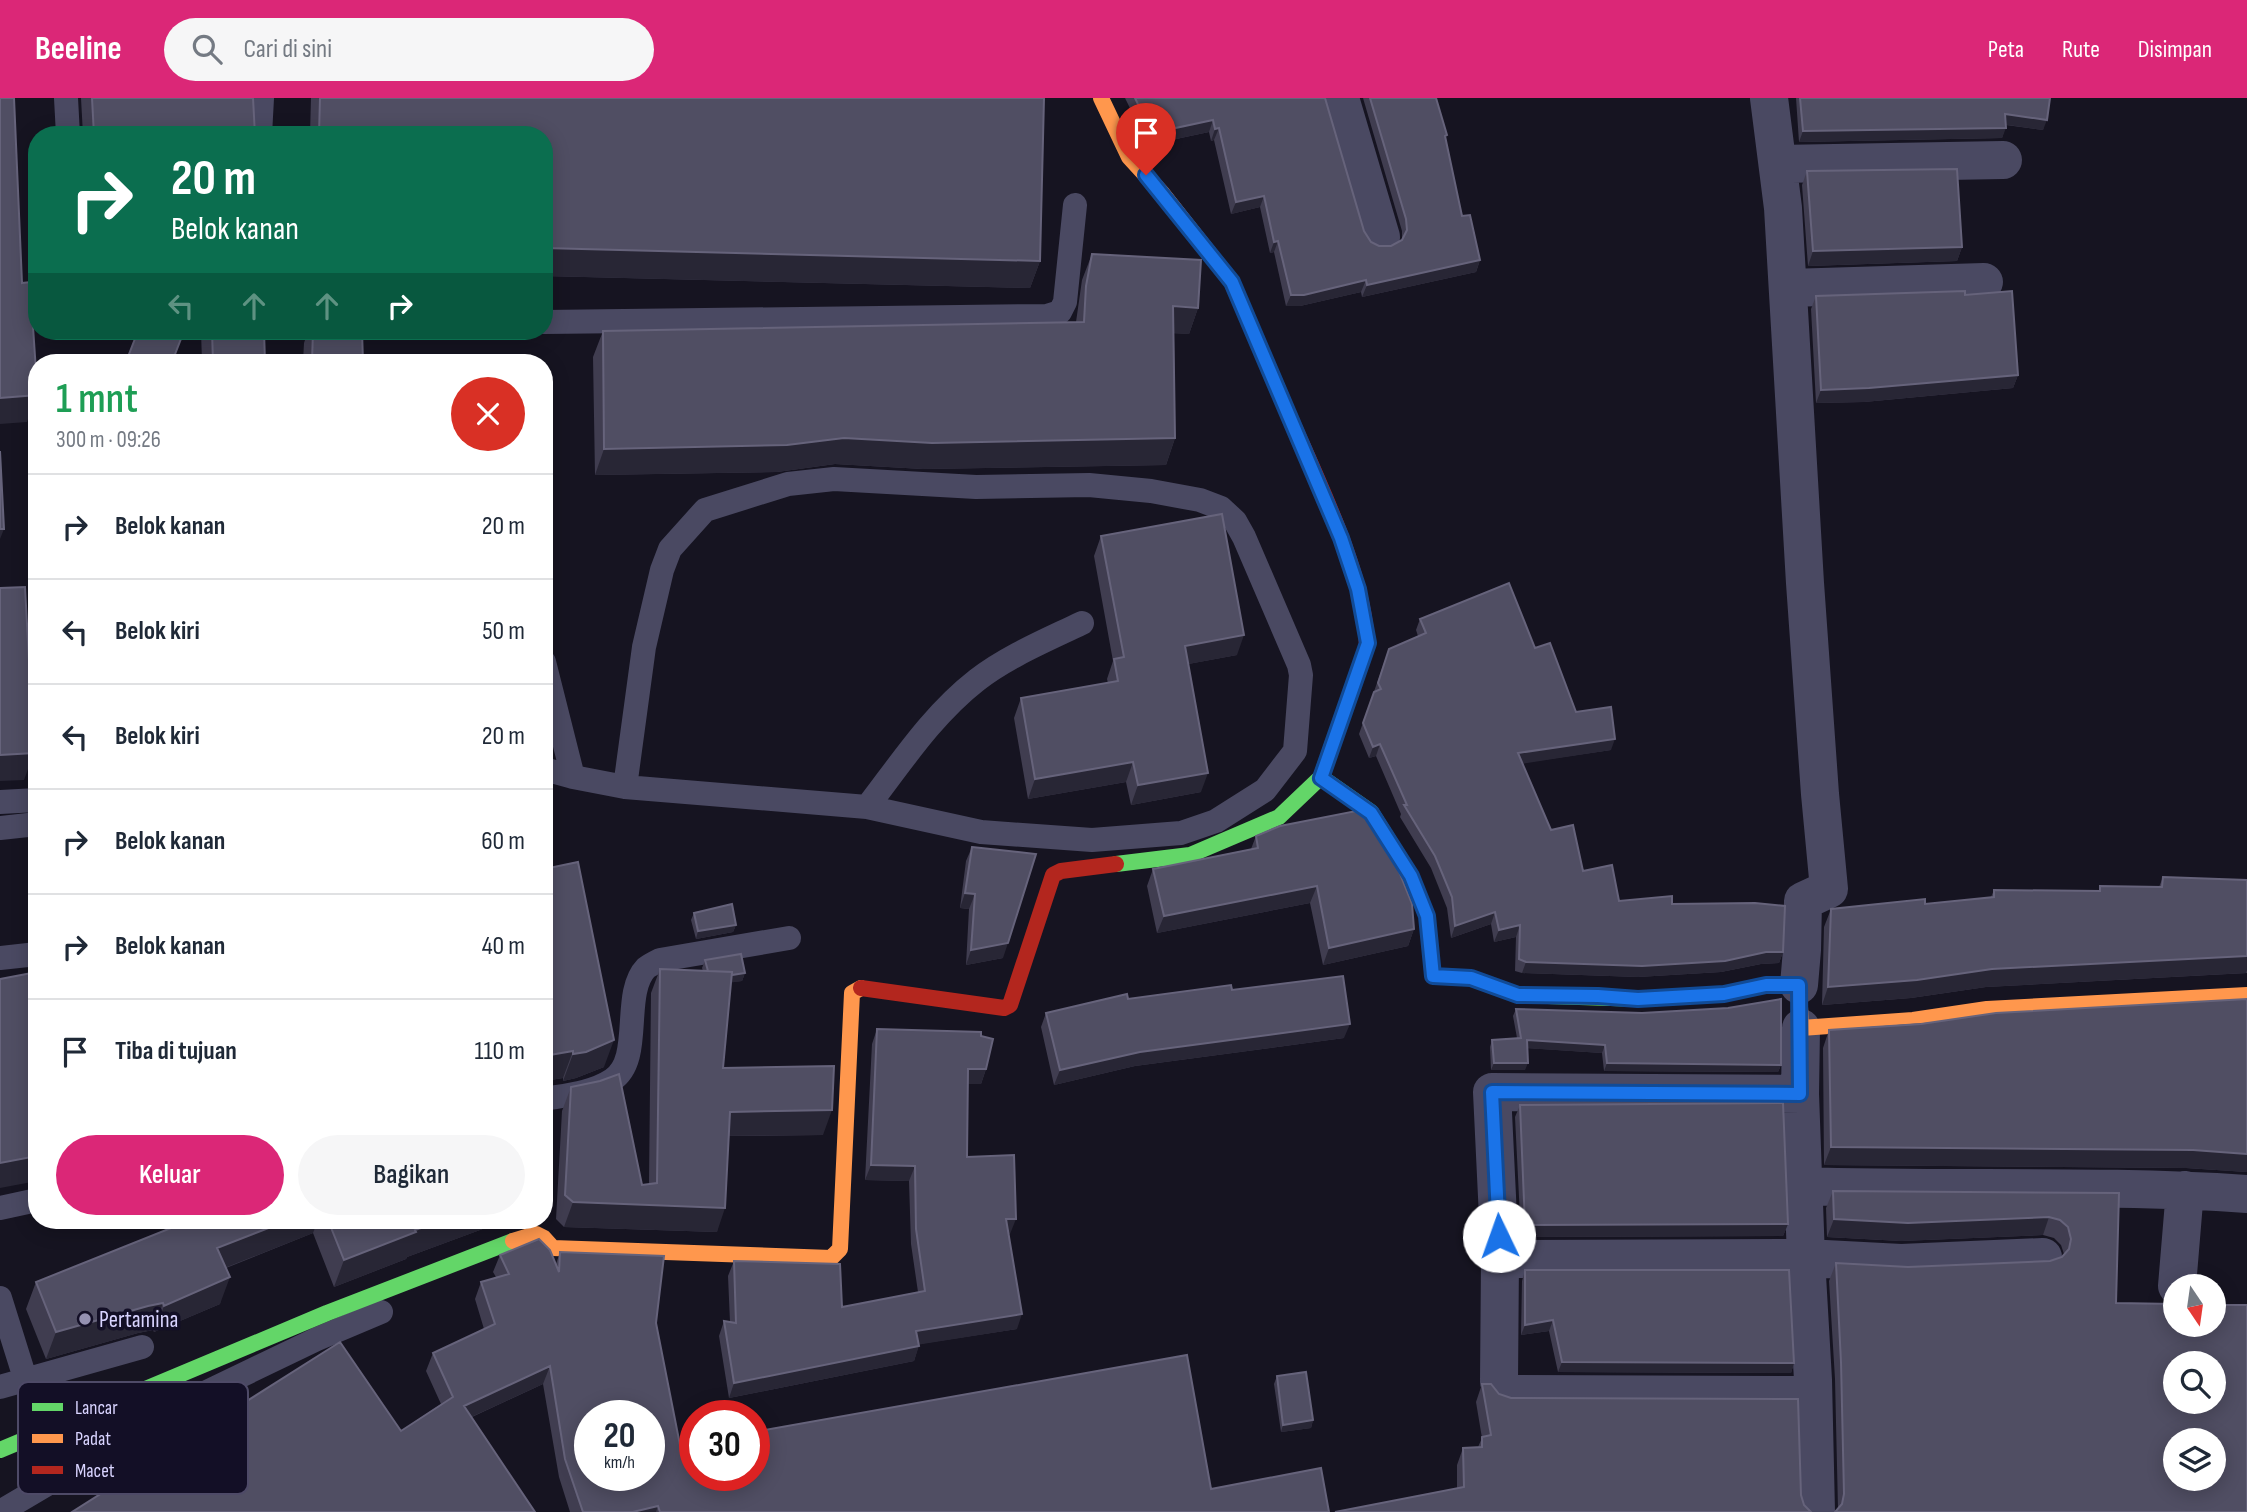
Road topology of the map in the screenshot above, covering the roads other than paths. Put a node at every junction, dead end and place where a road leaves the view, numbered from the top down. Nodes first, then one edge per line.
1 (66, 98) edge
2 (262, 98) edge
3 (1101, 98) edge
4 (1340, 98) edge
5 (1769, 98) edge
6 (68, 126) edge
7 (260, 126) edge
8 (2003, 160) dead end
9 (1778, 164) junction
10 (1075, 205) dead end
11 (1381, 237) dead end
12 (1984, 282) dead end
13 (1789, 288) junction
14 (553, 322) edge
15 (1082, 623) dead end
16 (553, 697) edge
17 (553, 771) edge
18 (573, 776) junction
19 (1321, 778) junction
20 (625, 787) junction
21 (28, 800) edge
22 (0, 802) edge
23 (867, 807) junction
24 (28, 825) edge
25 (0, 828) edge
26 (789, 938) dead end
27 (28, 955) edge
28 (0, 958) edge
29 (1799, 985) junction
30 (2247, 995) edge
31 (1801, 1028) junction
32 (1800, 1094) junction
33 (553, 1097) edge
34 (1802, 1186) junction
35 (2185, 1190) junction
36 (2247, 1194) edge
37 (28, 1202) edge
38 (0, 1208) edge
39 (2043, 1257) dead end
40 (1806, 1258) junction
41 (1500, 1259) junction
42 (2178, 1274) edge
43 (0, 1298) edge
44 (410, 1300) dead end
45 (142, 1347) dead end
46 (25, 1378) junction
47 (162, 1382) edge
48 (228, 1382) edge
49 (0, 1387) edge
50 (1813, 1395) junction
51 (18, 1442) edge
52 (0, 1450) edge
53 (30, 1494) edge
54 (0, 1512) edge
55 (1816, 1512) edge

1 - 6 lane
2 - 7 lane
3 - 19 street
4 - 11 street
5 - 9 street
8 - 9 street
9 - 13 street
10 - 14 lane
12 - 13 street
13 - 29 street
15 - 23 lane
16 - 18 lane
17 - 18 lane
18 - 20 lane
19 - 29 street
19 - 47 street
20 - 23 lane
20 - 23 lane
21 - 22 lane
24 - 25 lane
26 - 33 lane
27 - 28 lane
29 - 31 street
30 - 31 street
31 - 32 street
32 - 34 street
32 - 41 street
34 - 35 street
34 - 40 street
35 - 36 street
35 - 42 street
37 - 38 lane
39 - 40 street
40 - 41 street
40 - 50 street
41 - 50 street
43 - 46 lane
44 - 48 lane
45 - 46 lane
46 - 49 lane
50 - 55 street
51 - 52 street
53 - 54 lane

